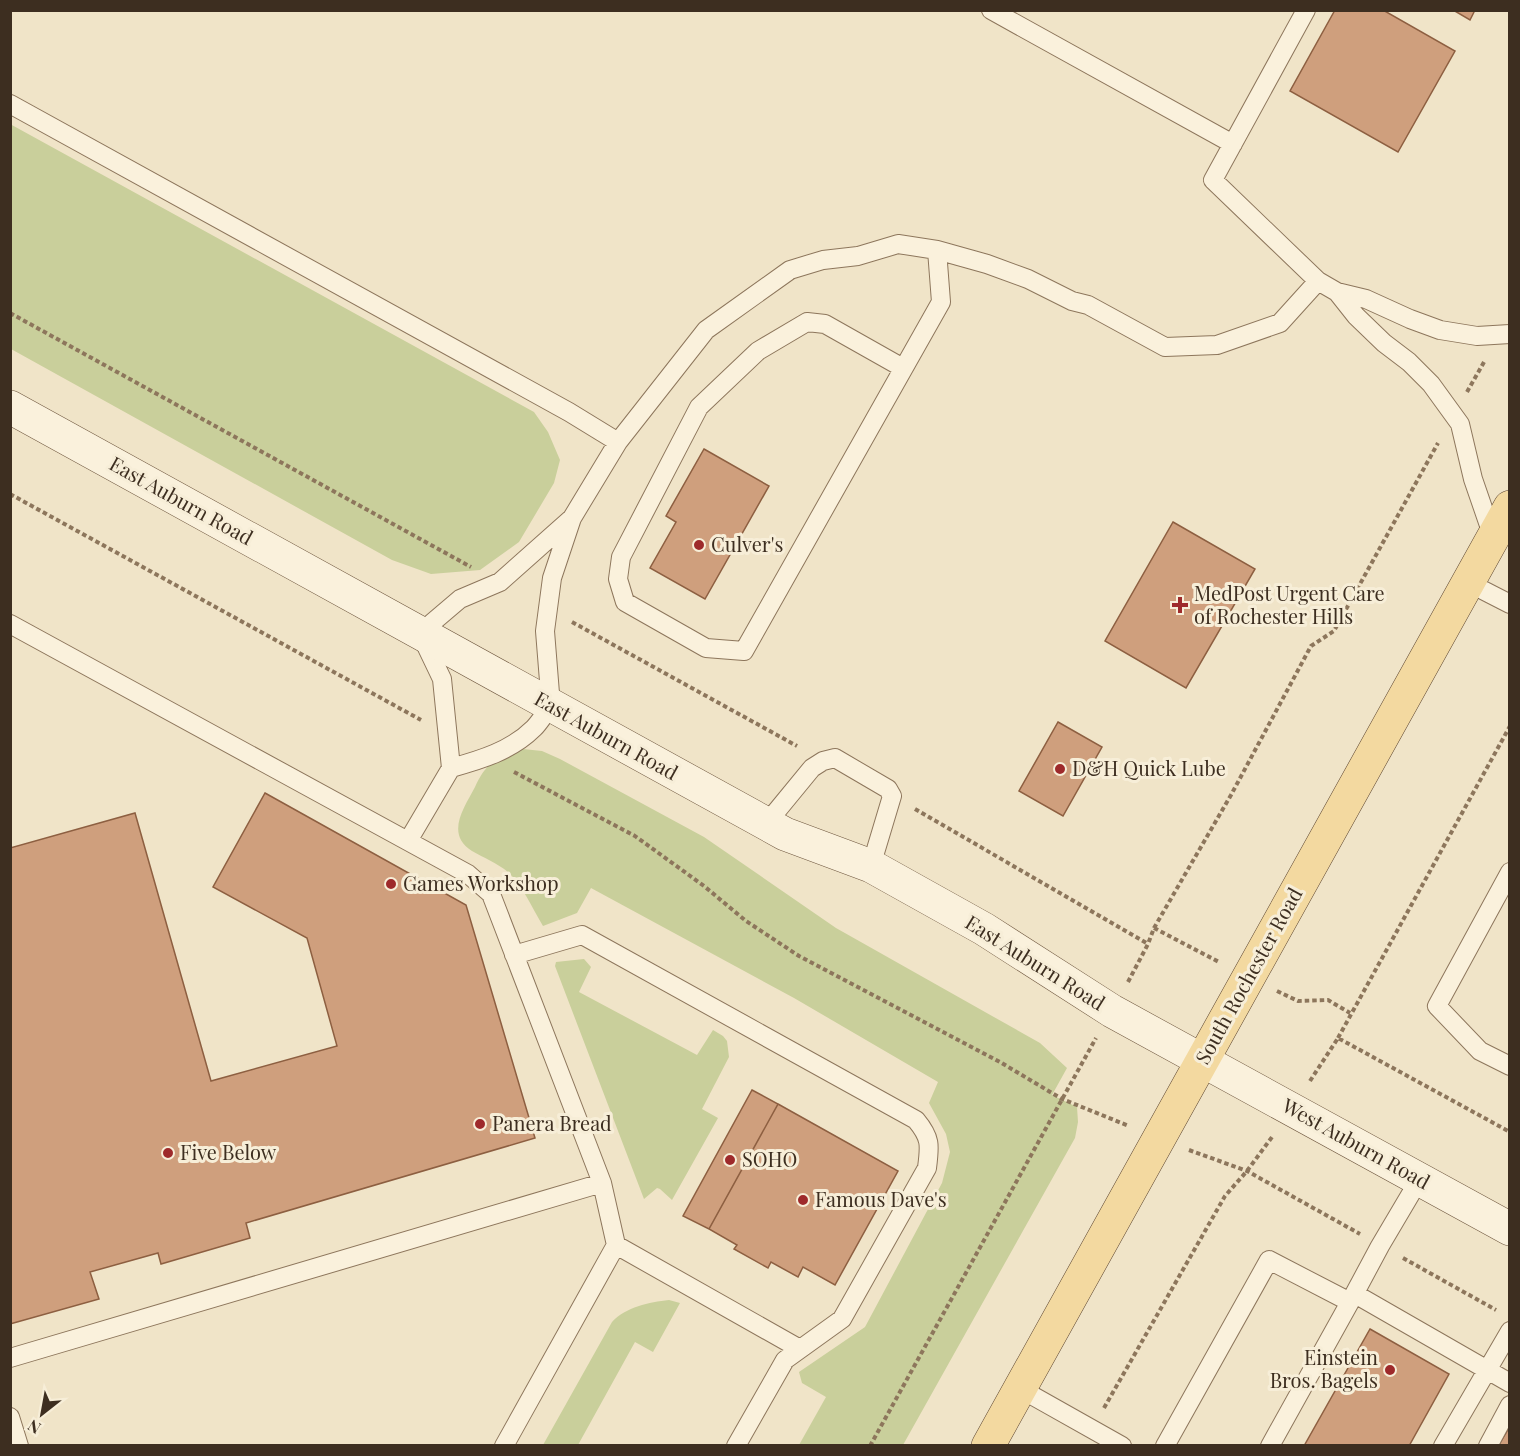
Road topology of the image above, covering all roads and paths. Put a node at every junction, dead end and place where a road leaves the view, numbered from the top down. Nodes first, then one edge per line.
1 (991, 10) edge
2 (1306, 10) edge
3 (10, 104) edge
4 (1233, 144) junction
5 (936, 250) junction
6 (1318, 281) junction
7 (1336, 292) junction
8 (10, 313) edge
9 (1505, 334) edge
10 (903, 368) junction
11 (10, 407) edge
12 (1454, 414) junction
13 (618, 442) junction
14 (10, 494) edge
15 (1509, 507) edge
16 (572, 518) junction
17 (1493, 537) junction
18 (469, 565) dead end
19 (1467, 582) junction
20 (1509, 604) edge
21 (10, 624) edge
22 (420, 633) junction
23 (551, 706) junction
24 (1509, 726) edge
25 (447, 734) junction
26 (488, 758) junction
27 (450, 768) junction
28 (766, 824) junction
29 (408, 841) junction
30 (871, 866) junction
31 (1509, 872) edge
32 (514, 955) junction
33 (1137, 964) dead end
34 (1338, 1038) junction
35 (1203, 1060) junction
36 (1509, 1066) edge
37 (1071, 1083) dead end
38 (1062, 1099) junction
39 (1292, 1109) junction
40 (1509, 1132) edge
41 (1159, 1138) junction
42 (1247, 1172) junction
43 (1419, 1180) junction
44 (602, 1183) junction
45 (1509, 1229) edge
46 (616, 1245) junction
47 (1380, 1246) junction
48 (1352, 1298) junction
49 (1500, 1312) dead end
50 (1509, 1331) edge
51 (800, 1349) junction
52 (10, 1358) edge
53 (1486, 1370) junction
54 (1509, 1383) edge
55 (1019, 1388) junction
56 (1509, 1405) edge
57 (10, 1417) edge
58 (1092, 1429) junction
59 (19, 1446) edge
60 (504, 1446) edge
61 (736, 1446) edge
62 (870, 1446) edge
63 (988, 1446) edge
64 (1122, 1446) edge
65 (1165, 1446) edge
66 (1270, 1446) edge
67 (1443, 1446) edge
68 (1488, 1446) edge

1 - 4 lane
2 - 4 lane
3 - 13 lane
4 - 6 lane
5 - 6 lane
5 - 10 lane
5 - 13 lane
6 - 7 lane
7 - 9 lane
7 - 12 lane
8 - 18 path
9 - 12 path
10 - 10 lane
11 - 22 main road, East Auburn Road
12 - 17 lane
12 - 33 path
13 - 16 lane
14 - 25 path
15 - 17 main road, South Rochester Road
16 - 22 lane
16 - 23 lane
17 - 19 main road, South Rochester Road
19 - 20 lane
19 - 35 main road, South Rochester Road
21 - 29 lane
22 - 23 main road, East Auburn Road
22 - 25 lane
23 - 26 lane
23 - 28 main road, East Auburn Road
24 - 34 path
25 - 27 lane
26 - 27 lane
26 - 38 path
27 - 29 lane
28 - 30 main road, East Auburn Road
28 - 30 lane
29 - 32 lane
30 - 35 main road, East Auburn Road
31 - 36 lane
32 - 44 lane
32 - 51 lane
34 - 39 path
34 - 40 path
35 - 39 main road, West Auburn Road
35 - 41 main road, South Rochester Road
37 - 38 path
38 - 41 path
38 - 62 path
39 - 42 path
39 - 43 main road, West Auburn Road
41 - 42 path
41 - 55 main road, South Rochester Road
42 - 47 path
42 - 58 path
43 - 45 main road, West Auburn Road
43 - 47 lane
44 - 46 lane
44 - 52 lane
46 - 51 lane
46 - 60 lane
47 - 48 lane
47 - 49 path
48 - 53 lane
48 - 65 lane
48 - 66 lane
50 - 53 lane
51 - 61 lane
53 - 54 lane
53 - 67 lane
55 - 58 lane
55 - 63 main road, South Rochester Road
56 - 68 lane
57 - 59 lane
58 - 64 lane

